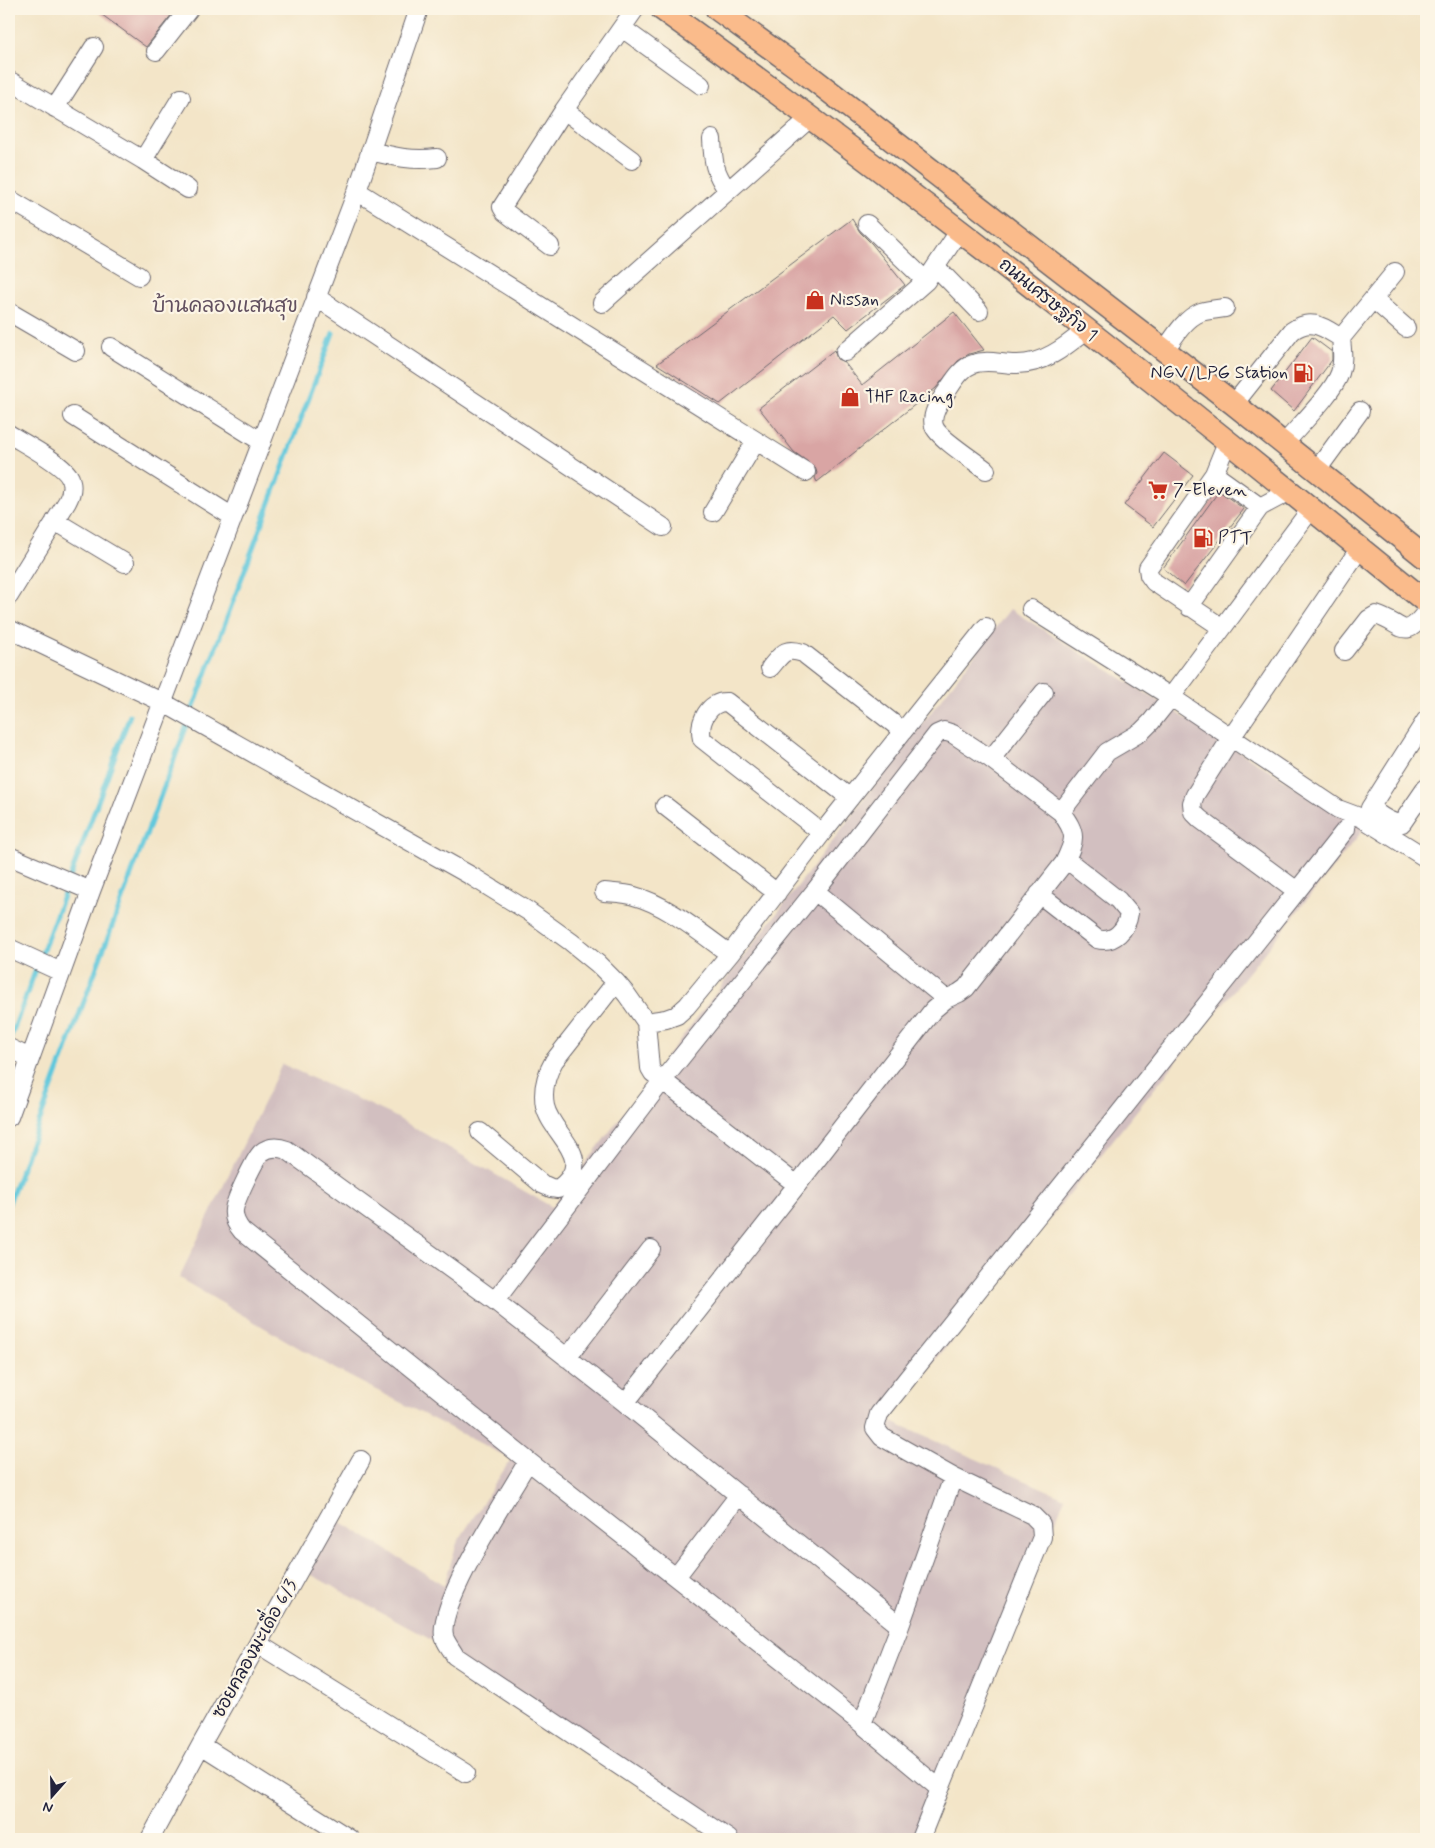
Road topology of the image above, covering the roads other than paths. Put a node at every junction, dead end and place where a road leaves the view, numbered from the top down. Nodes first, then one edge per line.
1 (190, 9) edge
2 (419, 9) edge
3 (635, 9) edge
4 (662, 9) edge
5 (717, 9) edge
6 (622, 28) junction
7 (94, 47) dead end
8 (156, 51) dead end
9 (808, 75) junction
10 (10, 83) edge
11 (701, 85) dead end
12 (181, 98) dead end
13 (790, 101) junction
14 (55, 108) junction
15 (564, 110) junction
16 (811, 117) junction
17 (712, 139) dead end
18 (370, 151) junction
19 (437, 158) dead end
20 (143, 160) junction
21 (632, 160) dead end
22 (188, 189) dead end
23 (356, 191) junction
24 (728, 191) junction
25 (9, 199) edge
26 (867, 224) dead end
27 (960, 230) junction
28 (550, 246) dead end
29 (1395, 272) dead end
30 (931, 274) junction
31 (139, 276) dead end
32 (316, 296) junction
33 (1373, 299) junction
34 (602, 303) dead end
35 (1225, 308) dead end
36 (9, 312) edge
37 (979, 312) dead end
38 (1406, 328) dead end
39 (1086, 330) junction
40 (1341, 338) junction
41 (111, 348) dead end
42 (1165, 350) junction
43 (76, 351) dead end
44 (845, 352) dead end
45 (1234, 404) junction
46 (1360, 410) dead end
47 (73, 416) dead end
48 (9, 434) edge
49 (756, 441) junction
50 (262, 442) junction
51 (1227, 442) junction
52 (1284, 444) junction
53 (986, 470) dead end
54 (1317, 470) junction
55 (806, 472) dead end
56 (1214, 474) junction
57 (1290, 491) junction
58 (1260, 507) junction
59 (1311, 508) junction
60 (713, 512) dead end
61 (232, 517) junction
62 (55, 521) junction
63 (663, 527) dead end
64 (1360, 548) junction
65 (1426, 558) edge
66 (125, 563) dead end
67 (9, 596) edge
68 (1426, 602) edge
69 (1189, 607) junction
70 (1031, 609) dead end
71 (1426, 612) edge
72 (986, 627) dead end
73 (1221, 627) junction
74 (9, 629) edge
75 (1344, 651) dead end
76 (770, 668) dead end
77 (1044, 692) dead end
78 (1171, 697) junction
79 (164, 703) junction
80 (1426, 720) edge
81 (903, 732) junction
82 (1231, 738) junction
83 (991, 759) junction
84 (1426, 788) edge
85 (850, 798) junction
86 (665, 806) dead end
87 (1062, 812) junction
88 (1366, 813) junction
89 (1346, 829) dead end
90 (822, 833) junction
91 (9, 856) edge
92 (1426, 858) edge
93 (1066, 859) junction
94 (91, 891) junction
95 (815, 891) junction
96 (1297, 891) junction
97 (604, 892) dead end
98 (777, 893) junction
99 (1039, 894) junction
100 (9, 948) edge
101 (730, 954) junction
102 (61, 972) junction
103 (616, 982) junction
104 (946, 998) junction
105 (646, 1022) junction
106 (9, 1048) edge
107 (30, 1058) junction
108 (662, 1081) junction
109 (9, 1117) edge
110 (480, 1132) dead end
111 (797, 1185) junction
112 (651, 1249) dead end
113 (495, 1301) junction
114 (568, 1358) junction
115 (625, 1403) junction
116 (361, 1460) dead end
117 (528, 1461) junction
118 (954, 1477) junction
119 (738, 1495) junction
120 (676, 1577) junction
121 (900, 1626) junction
122 (258, 1644) junction
123 (862, 1724) junction
124 (201, 1746) junction
125 (466, 1774) dead end
126 (940, 1790) junction
127 (150, 1839) edge
128 (350, 1839) edge
129 (729, 1839) edge
130 (920, 1839) edge

1 - 8 street
2 - 18 street
3 - 6 street
4 - 13 main road, ถนนเศรษฐกิจ 1
5 - 9 main road, ถนนเศรษฐกิจ 1
6 - 11 street
6 - 15 street
7 - 14 street
9 - 13 main road
9 - 42 main road, ถนนเศรษฐกิจ 1
10 - 14 street
12 - 20 street
13 - 16 main road, ถนนเศรษฐกิจ 1
14 - 20 street
15 - 21 street
15 - 28 street
16 - 24 street
16 - 27 main road, ถนนเศรษฐกิจ 1
17 - 24 street
18 - 19 street
18 - 23 street
20 - 22 street
23 - 32 street
23 - 49 street
24 - 34 street
25 - 31 street
26 - 30 street
27 - 30 street
27 - 39 main road, ถนนเศรษฐกิจ 1
29 - 33 street
30 - 37 street
30 - 44 street
32 - 50 street
32 - 63 street
33 - 38 street
33 - 40 street
35 - 42 street
36 - 43 street
39 - 51 main road, ถนนเศรษฐกิจ 1
39 - 53 street
40 - 45 street
40 - 52 street
41 - 50 street
42 - 45 main road, ถนนเศรษฐกิจ 1
45 - 52 main road, ถนนเศรษฐกิจ 1
46 - 54 street
47 - 61 street
48 - 62 street
49 - 55 street
49 - 60 street
50 - 61 street
51 - 56 street
51 - 57 main road, ถนนเศรษฐกิจ 1
52 - 54 main road, ถนนเศรษฐกิจ 1
54 - 65 main road, ถนนเศรษฐกิจ 1
56 - 58 street
56 - 69 street
57 - 58 street
57 - 59 main road, ถนนเศรษฐกิจ 1
58 - 69 street
59 - 64 main road, ถนนเศรษฐกิจ 1
59 - 73 street
61 - 79 street
62 - 66 street
62 - 67 street
64 - 68 main road, ถนนเศรษฐกิจ 1
64 - 82 street
69 - 73 street
70 - 78 street
71 - 75 street
72 - 81 street
73 - 78 street
74 - 79 street
76 - 81 street
77 - 83 street
78 - 82 street
78 - 87 street
79 - 94 street
79 - 103 street
80 - 88 street
81 - 85 street
82 - 88 street
82 - 96 street
83 - 87 street
83 - 95 street
84 - 88 street
85 - 90 street
85 - 90 street
86 - 98 street
87 - 93 street
88 - 92 street
89 - 96 street
90 - 98 street
91 - 94 street
93 - 99 street
93 - 99 street
94 - 102 street
95 - 104 street
95 - 108 street
96 - 118 street
97 - 101 street
98 - 101 street
99 - 104 street
100 - 102 street
101 - 105 street
102 - 107 street
103 - 105 street
103 - 110 street
104 - 111 street
105 - 108 street
106 - 107 street
107 - 109 street
108 - 111 street
108 - 113 street
111 - 115 street
112 - 114 street
113 - 114 street
113 - 117 street
114 - 115 street
115 - 119 street
116 - 122 street, ซอยคลองมะเดื่อ 6/3
117 - 120 street
117 - 129 street
118 - 121 street
118 - 126 street
119 - 120 street
119 - 121 street
120 - 123 street
121 - 123 street
122 - 124 street, ซอยคลองมะเดื่อ 6/3
122 - 125 street
123 - 126 street
124 - 127 street, ซอยคลองมะเดื่อ 6/3
124 - 128 street
126 - 130 street

